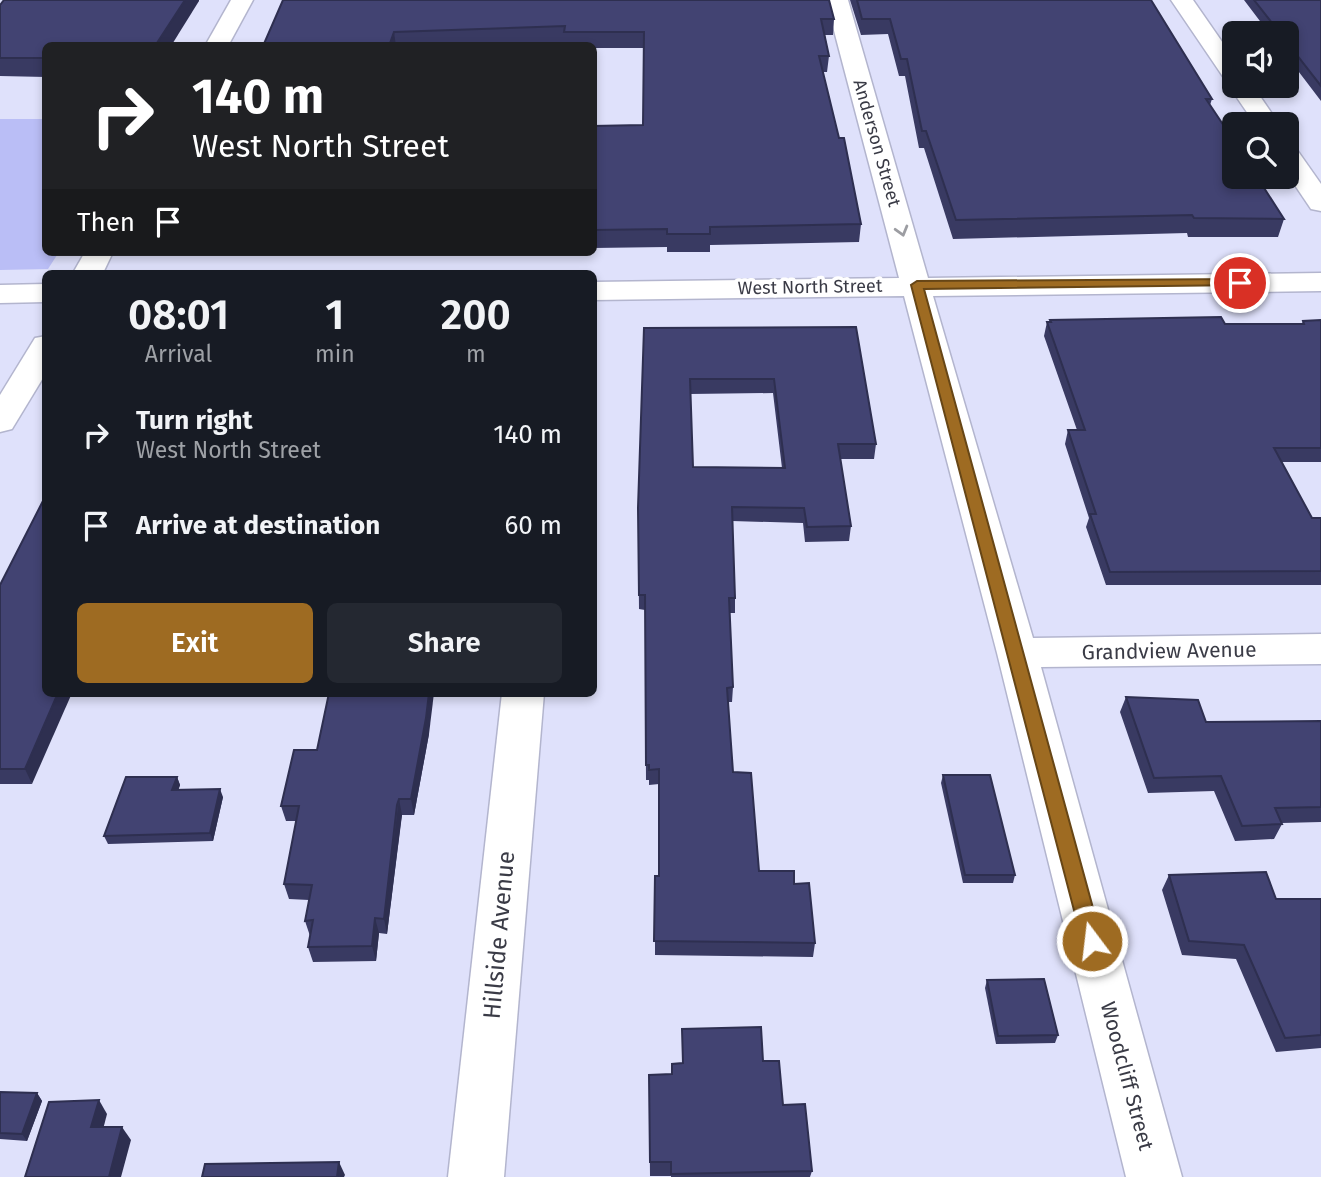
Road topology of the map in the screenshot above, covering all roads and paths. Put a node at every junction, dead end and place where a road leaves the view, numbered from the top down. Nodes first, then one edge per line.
1 (242, 0) edge
2 (837, 0) edge
3 (1182, 0) edge
4 (218, 42) edge
5 (1222, 58) edge
6 (1299, 171) edge
7 (1321, 203) edge
8 (1321, 282) edge
9 (917, 285) junction
10 (597, 291) edge
11 (42, 293) edge
12 (0, 294) edge
13 (42, 352) edge
14 (0, 422) edge
15 (1321, 649) edge
16 (1017, 653) junction
17 (523, 697) edge
18 (476, 1177) edge
19 (1154, 1177) edge

1 - 4 street
2 -> 9 street, Anderson Street
3 - 5 street
6 - 7 street
8 - 9 street, West North Street
9 - 10 street, West North Street
9 - 16 street, Woodcliff Street
11 - 12 street
13 - 14 street
15 - 16 street, Grandview Avenue
16 - 19 street, Woodcliff Street
17 - 18 street, Hillside Avenue

